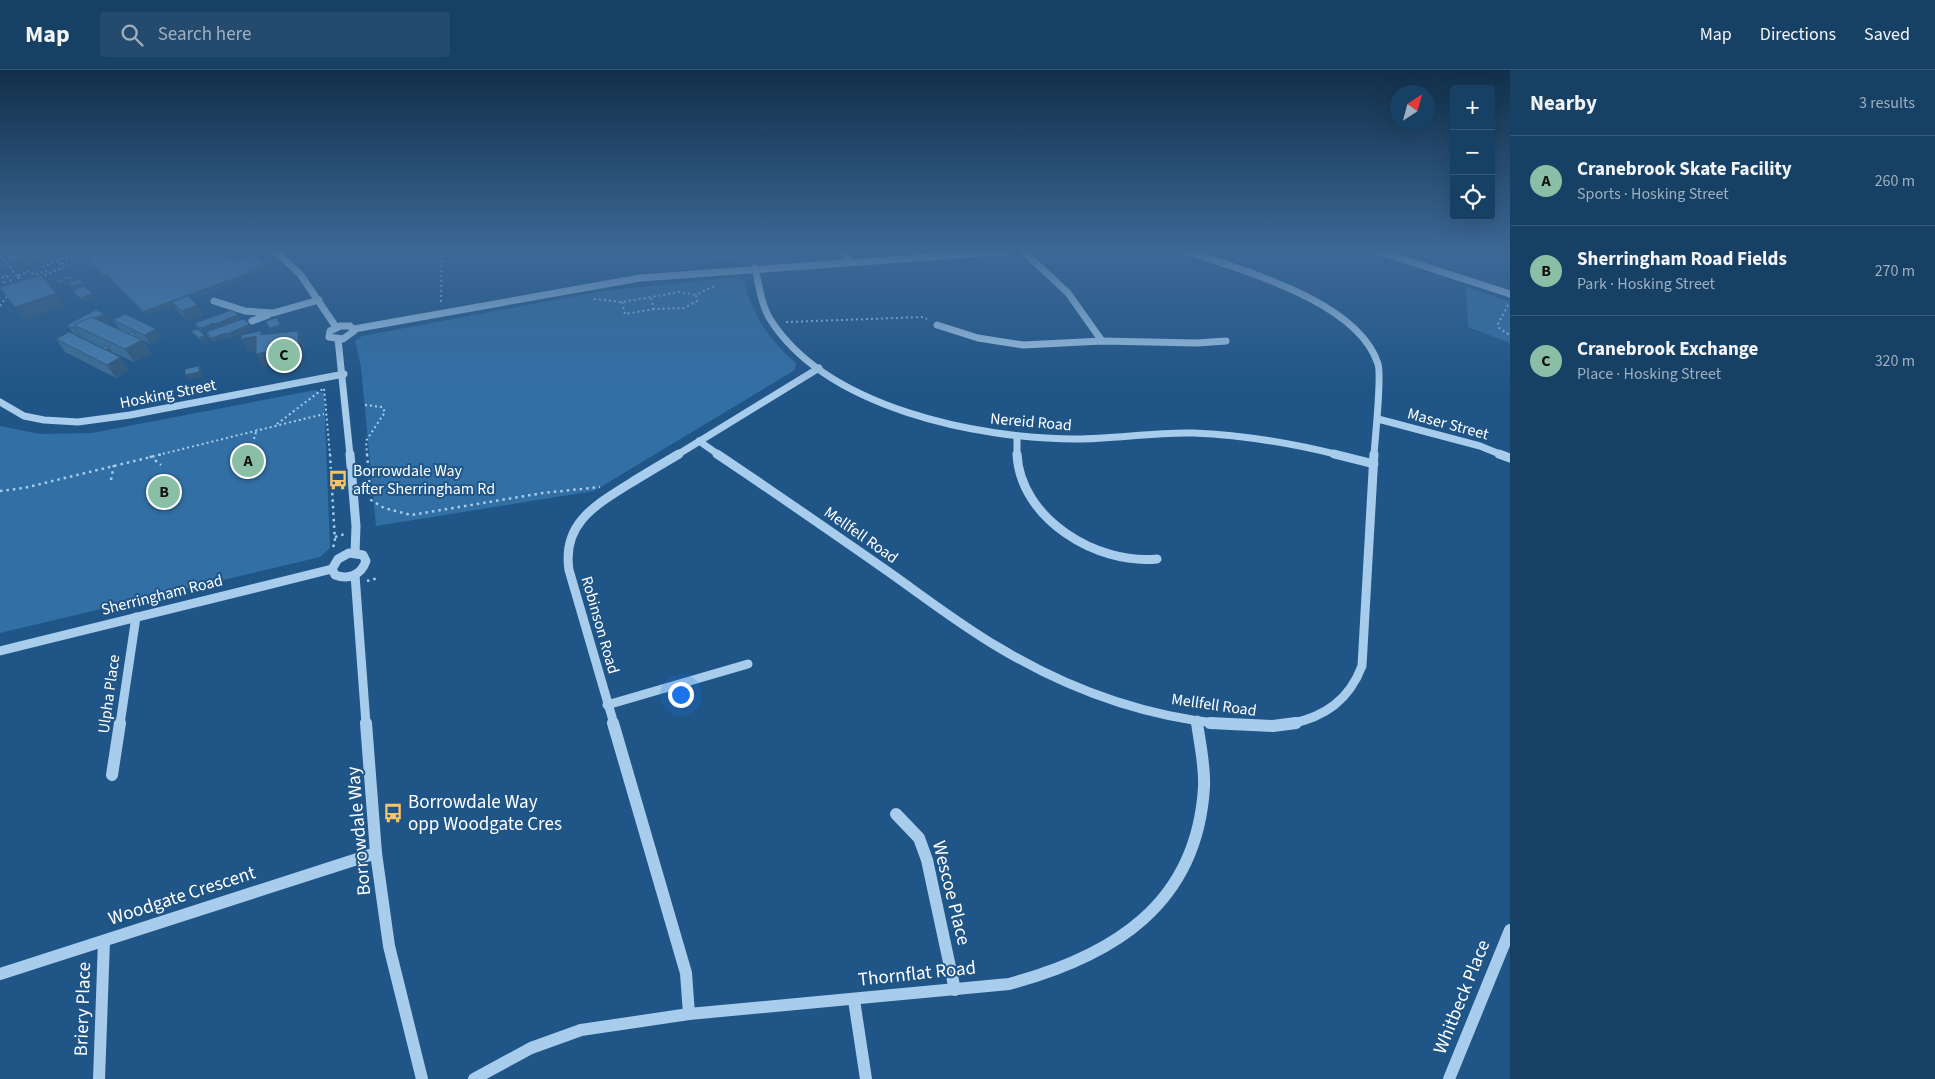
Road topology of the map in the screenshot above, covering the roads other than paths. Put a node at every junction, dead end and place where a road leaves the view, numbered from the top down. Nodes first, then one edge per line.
1 (520, 298) edge
2 (763, 298) edge
3 (1072, 298) edge
4 (1310, 298) edge
5 (319, 300) joint
6 (214, 301) dead end
7 (273, 313) junction
8 (252, 321) dead end
9 (937, 326) road end
10 (336, 327) junction
11 (354, 329) junction
12 (338, 339) junction
13 (1102, 341) junction
14 (1226, 341) dead end
15 (819, 368) junction
16 (344, 374) junction
17 (0, 402) edge
18 (1378, 419) junction
19 (1017, 436) junction
20 (699, 441) junction
21 (1510, 458) edge
22 (1374, 464) junction
23 (354, 553) junction
24 (1157, 559) dead end
25 (332, 569) junction
26 (355, 575) junction
27 (136, 617) junction
28 (0, 651) edge
29 (748, 664) dead end
30 (607, 705) junction
31 (1198, 720) junction
32 (112, 776) dead end
33 (896, 814) dead end
34 (376, 853) junction
35 (1510, 930) edge
36 (104, 941) junction
37 (0, 974) edge
38 (955, 990) junction
39 (854, 1000) junction
40 (689, 1014) junction
41 (100, 1079) edge
42 (422, 1079) edge
43 (474, 1079) edge
44 (866, 1079) edge
45 (1449, 1079) edge

1 - 11 street
2 - 15 street, Nereid Road
3 - 13 street
4 - 18 street, Mellfell Road
5 - 7 street
5 - 10 street
6 - 7 street
7 - 8 street
9 - 13 street
10 - 11 street
10 - 12 street
11 - 12 street
12 - 16 street
13 - 14 street
15 - 19 street, Nereid Road
15 - 20 street, Robinson Road
16 - 17 street, Hosking Street
16 - 23 street
18 - 21 street, Maser Street
18 - 22 street, Mellfell Road
19 - 22 street, Nereid Road
19 - 24 street
20 - 30 street, Robinson Road
20 - 31 street, Mellfell Road
22 - 31 street, Mellfell Road
23 - 25 street
23 - 26 street, Borrowdale Way
25 - 26 street
25 - 27 street, Sherringham Road
26 - 34 street, Borrowdale Way
27 - 28 street, Sherringham Road
27 - 32 street, Ulpha Place
29 - 30 street
30 - 40 street, Robinson Road
31 - 38 street, Thornflat Road
33 - 38 street, Wescoe Place
34 - 36 street, Woodgate Crescent
34 - 42 street, Borrowdale Way
35 - 45 street, Whitbeck Place
36 - 37 street, Woodgate Crescent
36 - 41 street, Briery Place
38 - 39 street, Thornflat Road
39 - 40 street, Thornflat Road
39 - 44 street
40 - 43 street, Thornflat Road

